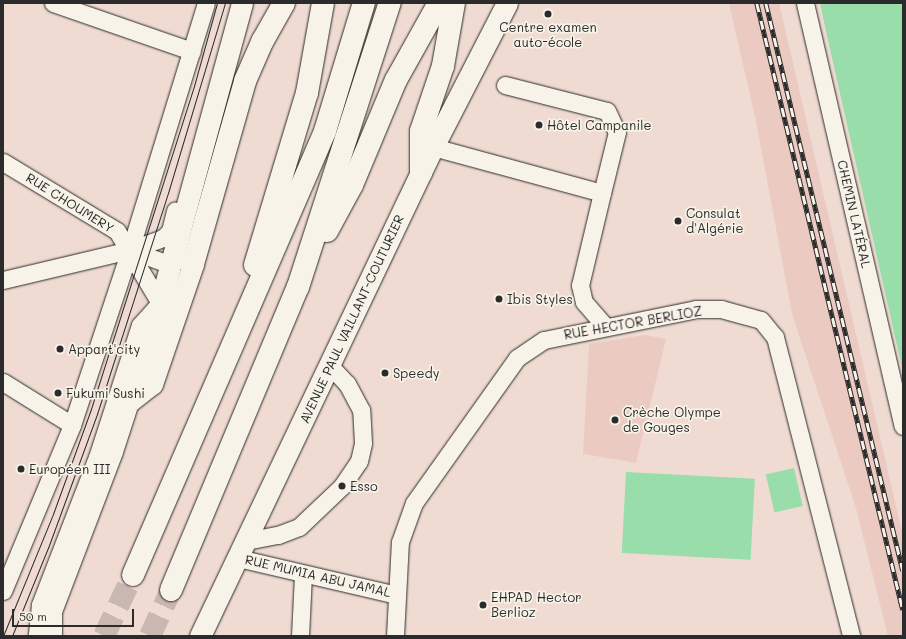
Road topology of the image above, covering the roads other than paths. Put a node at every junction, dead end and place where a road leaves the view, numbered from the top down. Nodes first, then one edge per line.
1 (53, 3) edge
2 (206, 3) edge
3 (242, 3) edge
4 (284, 3) edge
5 (323, 3) edge
6 (364, 3) edge
7 (390, 3) edge
8 (507, 3) edge
9 (805, 3) edge
10 (449, 6) edge
11 (192, 51) junction
12 (505, 85) dead end
13 (207, 134) junction
14 (433, 147) junction
15 (3, 162) edge
16 (421, 173) junction
17 (602, 192) junction
18 (130, 250) junction
19 (188, 258) junction
20 (3, 280) edge
21 (298, 287) junction
22 (160, 303) junction
23 (606, 327) junction
24 (236, 337) junction
25 (330, 366) junction
26 (3, 382) edge
27 (130, 401) junction
28 (72, 425) junction
29 (903, 426) edge
30 (76, 547) junction
31 (242, 549) junction
32 (303, 574) junction
33 (133, 575) tunnel mouth
34 (171, 590) tunnel mouth
35 (3, 591) edge
36 (397, 595) junction
37 (37, 636) edge
38 (51, 636) edge
39 (63, 636) edge
40 (200, 636) edge
41 (300, 636) edge
42 (395, 636) edge
43 (851, 636) edge

1 - 11 street
2 - 11 street
3 - 13 main road
4 - 19 highway
5 - 24 highway
6 - 24 highway
7 - 21 highway
8 - 14 main road, AVENUE PAUL VAILLANT-COUTURIER
9 - 29 street, CHEMIN LATÉRAL
10 - 16 highway
10 - 21 highway
11 - 18 street
12 - 17 street
13 - 18 street
13 - 19 main road
14 - 16 main road, AVENUE PAUL VAILLANT-COUTURIER
14 - 17 street
15 - 18 street, RUE CHOUMERY
16 - 25 main road, AVENUE PAUL VAILLANT-COUTURIER
17 - 23 street
18 - 19 street
18 - 20 street
18 - 22 street, RUE CHOUMERY
18 - 28 street
19 - 22 main road
19 - 27 main road
21 - 34 highway
22 - 27 main road
22 - 37 street
23 - 36 street, RUE HECTOR BERLIOZ
23 - 43 street, RUE HECTOR BERLIOZ
24 - 33 highway
25 - 31 main road, AVENUE PAUL VAILLANT-COUTURIER
25 - 31 street
26 - 28 street
27 - 30 main road
28 - 35 street
30 - 38 main road
30 - 39 main road
31 - 32 street, RUE MUMIA ABU JAMAL
31 - 40 main road, AVENUE PAUL VAILLANT-COUTURIER
32 - 36 street, RUE MUMIA ABU JAMAL
32 - 41 street
36 - 42 street, RUE HECTOR BERLIOZ

